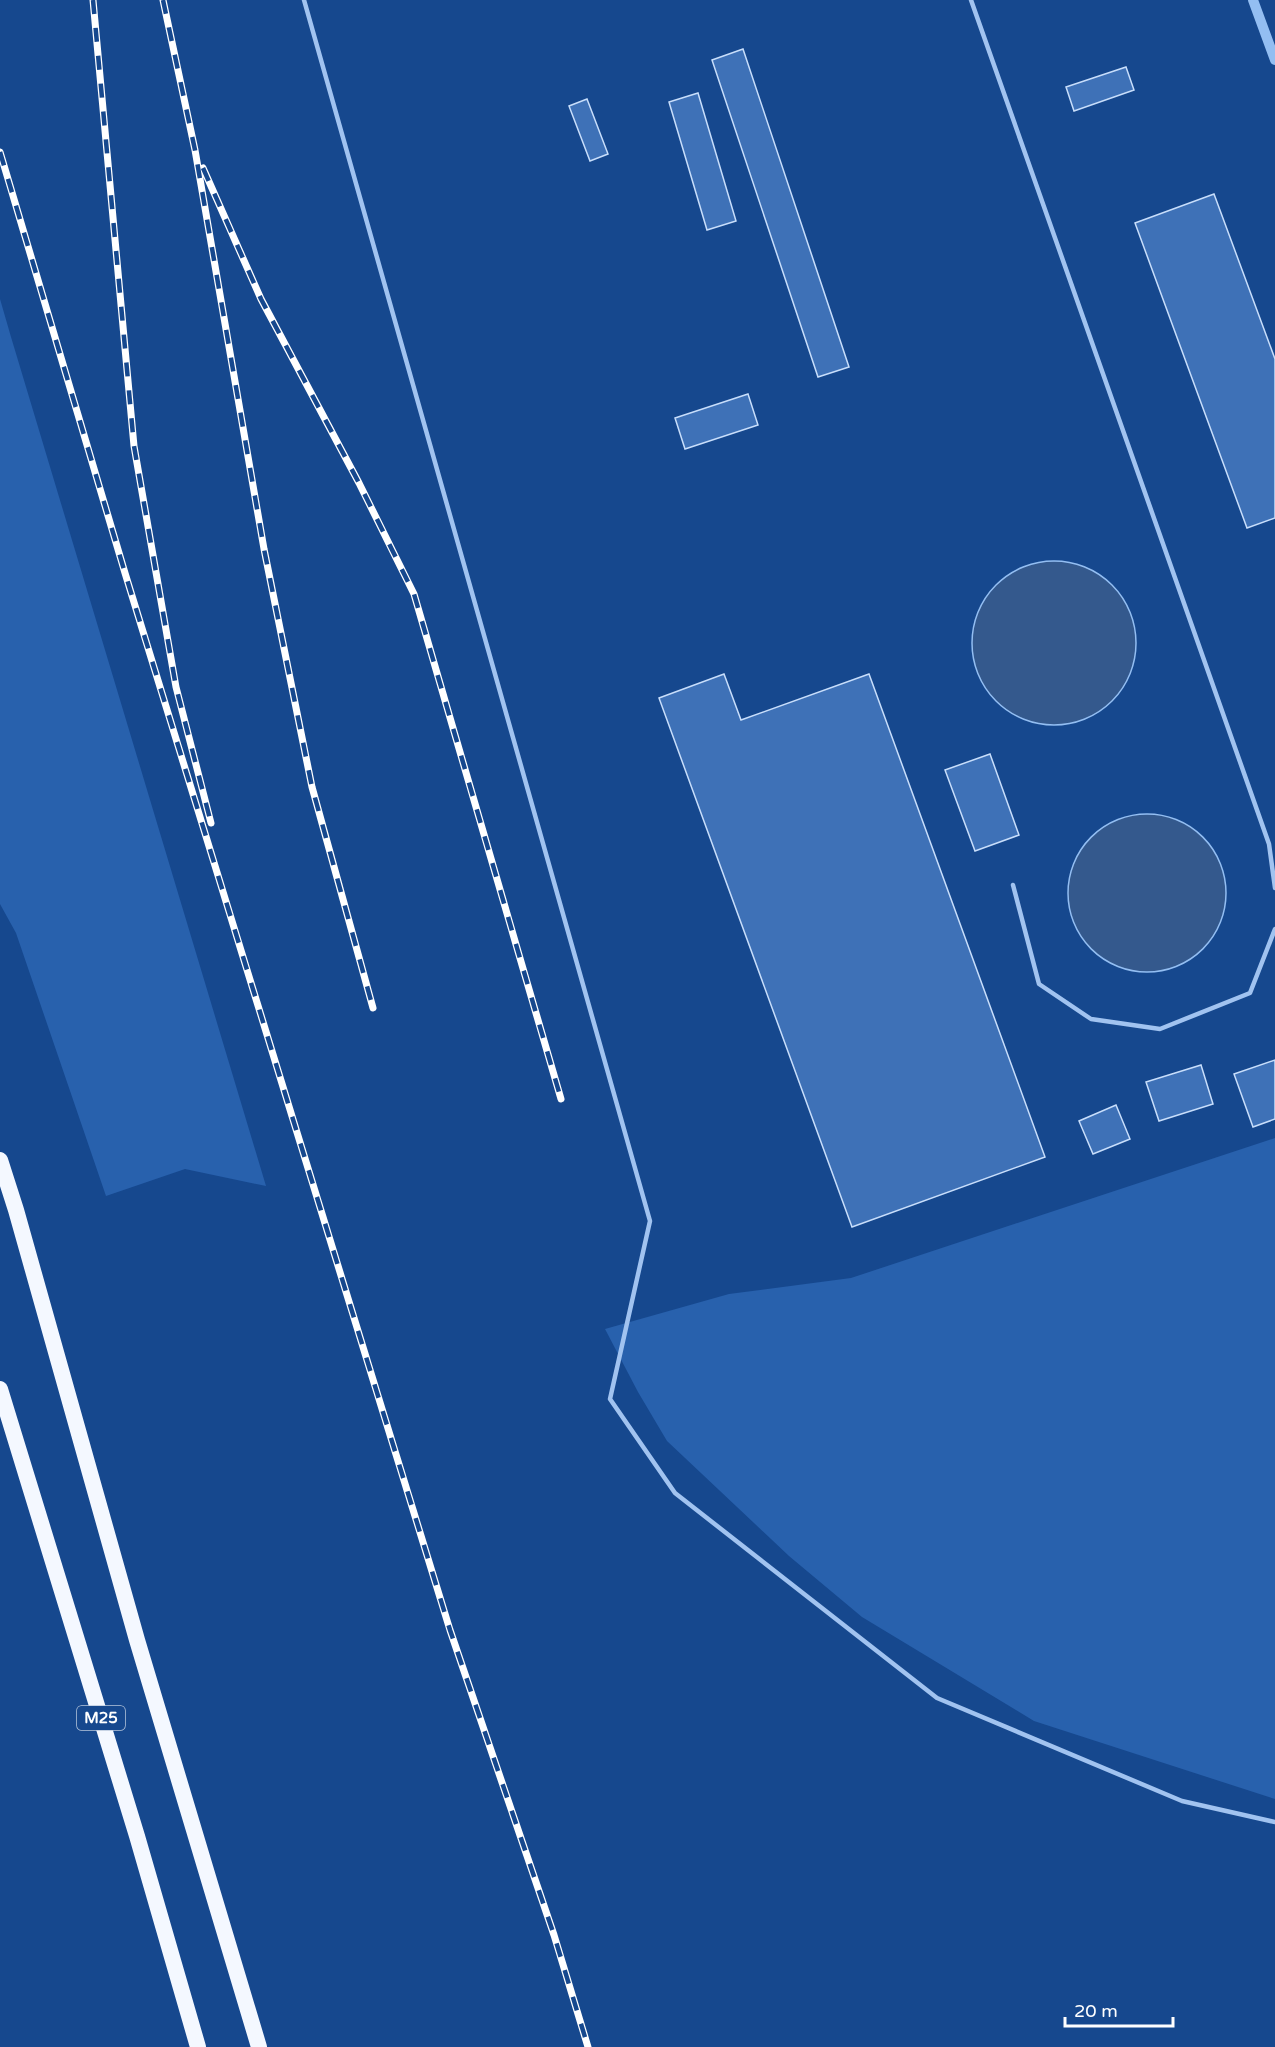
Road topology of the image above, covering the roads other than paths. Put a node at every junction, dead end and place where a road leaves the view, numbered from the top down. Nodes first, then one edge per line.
1 (304, 0) edge
2 (971, 0) edge
3 (1013, 885) dead end
4 (1275, 888) edge
5 (1275, 929) edge
6 (0, 1160) edge
7 (0, 1389) edge
8 (1275, 1822) edge
9 (198, 2047) edge
10 (259, 2047) edge

1 - 8 lane
2 - 4 lane
3 - 5 lane
6 - 10 highway
7 - 9 highway, M25

